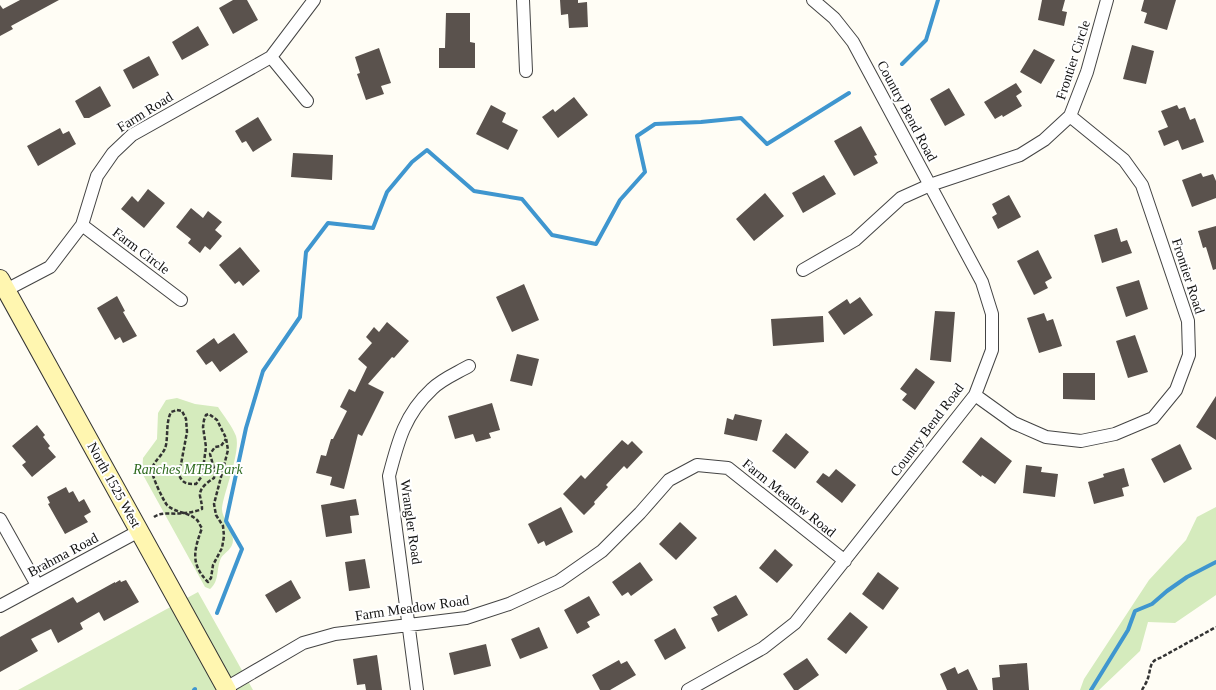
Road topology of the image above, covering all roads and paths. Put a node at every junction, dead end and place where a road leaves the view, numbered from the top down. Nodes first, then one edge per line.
1 (314, 0) edge
2 (523, 0) edge
3 (813, 0) edge
4 (1107, 0) edge
5 (271, 56) junction
6 (526, 71) dead end
7 (307, 101) dead end
8 (1070, 116) junction
9 (930, 185) junction
10 (82, 225) junction
11 (802, 270) dead end
12 (3, 285) edge
13 (182, 300) dead end
14 (469, 366) dead end
15 (975, 395) junction
16 (226, 438) junction
17 (184, 513) junction
18 (154, 516) dead end
19 (0, 519) edge
20 (139, 531) junction
21 (844, 561) junction
22 (37, 585) junction
23 (0, 606) edge
24 (409, 625) junction
25 (1216, 627) edge
26 (226, 689) edge
27 (417, 690) edge
28 (688, 690) edge
29 (1142, 690) edge

1 - 5 street, Farm Road
2 - 6 street
3 - 9 street, Country Bend Road
4 - 8 street, Frontier Circle
5 - 7 street
5 - 10 street, Farm Road
8 - 9 street, Frontier Circle
8 - 15 street, Frontier Road
9 - 11 street, Frontier Circle
9 - 15 street, Country Bend Road
10 - 12 street, Farm Road
10 - 13 street, Farm Circle
12 - 20 street, North 1525 West
14 - 24 street, Wrangler Road
15 - 21 street, Country Bend Road
16 - 17 path
16 - 17 path
16 - 17 path
17 - 18 path
19 - 22 street
20 - 22 street, Brahma Road
20 - 26 street, North 1525 West
21 - 24 street, Farm Meadow Road
21 - 28 street, Country Bend Road
22 - 23 street, Brahma Road
24 - 26 street, Farm Meadow Road
24 - 27 street, Wrangler Road
25 - 29 path

